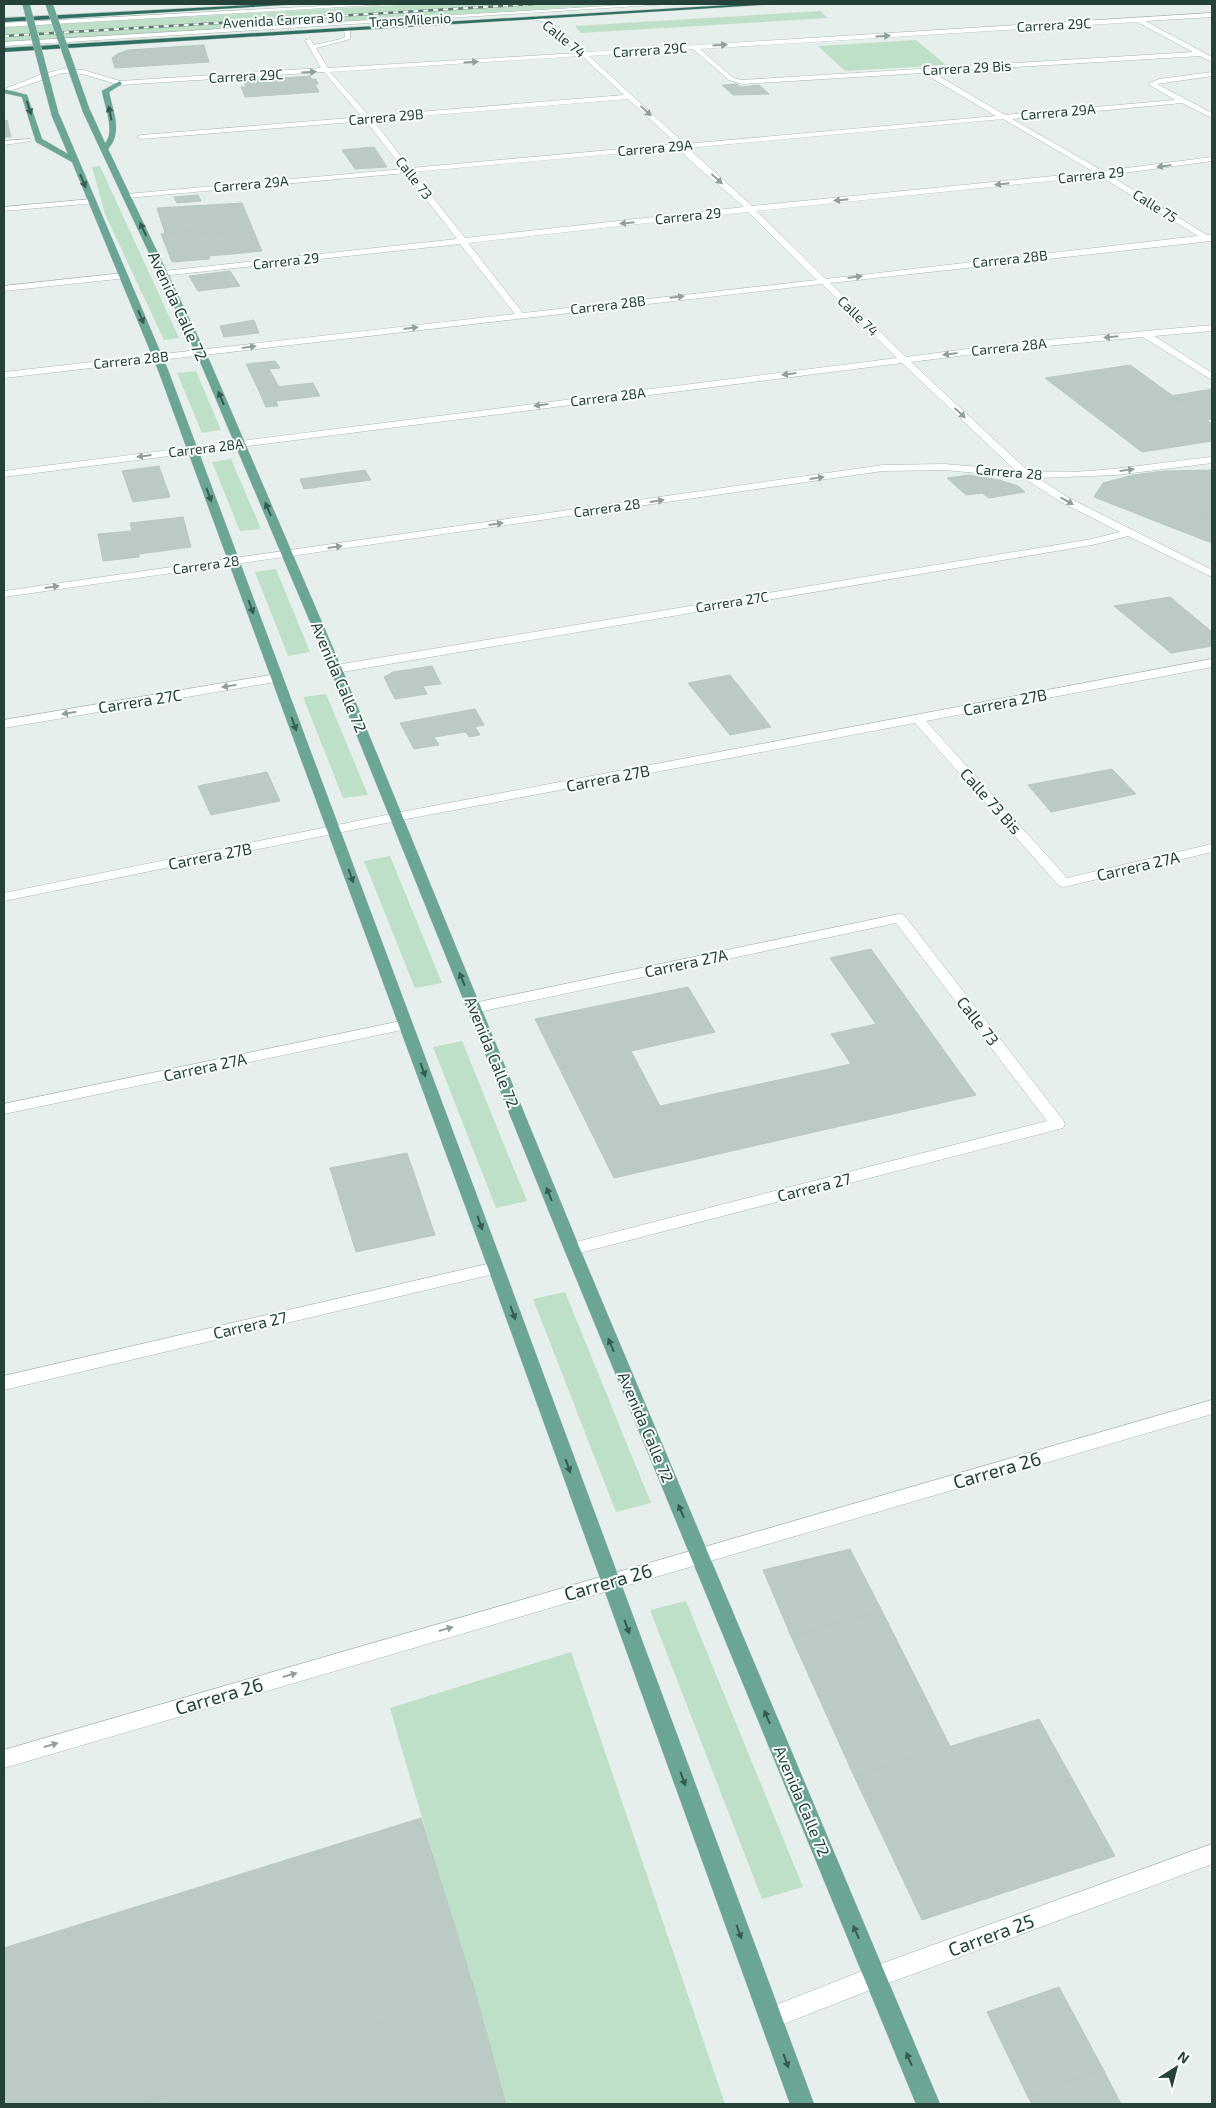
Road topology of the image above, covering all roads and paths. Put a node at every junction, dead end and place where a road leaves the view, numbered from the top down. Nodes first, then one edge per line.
1 (26, 4) edge
2 (49, 4) edge
3 (297, 4) edge
4 (388, 4) edge
5 (666, 4) edge
6 (774, 4) edge
7 (1212, 15) edge
8 (535, 18) junction
9 (4, 20) edge
10 (1139, 20) junction
11 (4, 25) edge
12 (347, 29) junction
13 (4, 44) edge
14 (694, 47) junction
15 (4, 50) edge
16 (1199, 54) junction
17 (584, 55) junction
18 (1212, 60) edge
19 (173, 70) dead end
20 (923, 70) junction
21 (326, 71) junction
22 (1212, 74) edge
23 (175, 80) junction
24 (120, 83) junction
25 (4, 91) edge
26 (631, 97) junction
27 (1182, 101) junction
28 (1212, 116) edge
29 (1003, 117) junction
30 (368, 119) junction
31 (141, 137) dead end
32 (27, 141) dead end
33 (4, 143) edge
34 (682, 145) junction
35 (104, 149) junction
36 (1212, 159) edge
37 (75, 161) junction
38 (408, 170) junction
39 (1101, 174) junction
40 (127, 196) junction
41 (92, 201) junction
42 (4, 209) edge
43 (750, 209) junction
44 (1210, 239) edge
45 (463, 241) junction
46 (164, 274) junction
47 (124, 276) junction
48 (822, 281) junction
49 (4, 289) edge
50 (520, 316) junction
51 (1212, 328) edge
52 (1145, 334) junction
53 (201, 352) junction
54 (158, 358) junction
55 (902, 360) junction
56 (4, 375) edge
57 (1212, 377) edge
58 (240, 443) junction
59 (192, 450) junction
60 (1212, 460) edge
61 (4, 474) edge
62 (1026, 475) junction
63 (1128, 533) junction
64 (287, 554) junction
65 (234, 561) junction
66 (1212, 574) edge
67 (4, 594) edge
68 (1212, 663) edge
69 (336, 669) junction
70 (277, 678) junction
71 (918, 719) junction
72 (4, 724) edge
73 (396, 817) junction
74 (334, 830) junction
75 (1212, 848) edge
76 (1064, 883) joint
77 (4, 897) edge
78 (899, 918) joint
79 (474, 1008) junction
80 (406, 1025) junction
81 (4, 1109) edge
82 (1057, 1124) joint
83 (572, 1249) junction
84 (496, 1268) junction
85 (4, 1383) edge
86 (1212, 1408) edge
87 (699, 1556) junction
88 (610, 1581) junction
89 (4, 1759) edge
90 (1212, 1854) edge
91 (875, 1977) junction
92 (770, 2018) junction
93 (802, 2104) edge
94 (928, 2104) edge

1 - 37 main road, bridge
2 - 35 main road, Avenida Calle 72, bridge
3 - 9 highway, Avenida Carrera 30
4 - 11 street, TransMilenio
5 - 13 street, TransMilenio
6 - 8 highway, Avenida Carrera 30
7 - 10 street, Carrera 29C
8 - 12 highway, Avenida Carrera 30
8 - 17 street, Calle 74
14 -> 10 street, Carrera 29C
10 - 16 street
12 - 15 highway, Avenida Carrera 30
12 - 21 street, Calle 73
14 - 17 street, Carrera 29C
14 - 20 street, Carrera 29 Bis
16 - 18 street
16 - 20 street, Carrera 29 Bis
21 -> 17 street, Carrera 29C
17 - 26 street, Calle 74
19 - 23 street
20 - 29 street, Calle 75
23 -> 21 street, Carrera 29C
21 - 30 street, Calle 73
22 - 27 street
23 - 24 street, Carrera 29C
24 - 25 street, Carrera 29C
35 -> 24 main road
25 -> 37 main road
26 - 30 street, Carrera 29B
26 -> 34 street, Calle 74
27 - 28 street
27 - 29 street, Carrera 29A
29 - 34 street, Carrera 29A
29 - 39 street, Calle 75
30 - 31 street, Carrera 29B
30 - 38 street, Calle 73
32 - 33 street
34 - 38 street, Carrera 29A
34 -> 43 street, Calle 74
35 - 40 main road, Avenida Calle 72
36 -> 39 street, Carrera 29
37 -> 41 main road
38 - 40 street, Carrera 29A
38 - 45 street, Calle 73
39 -> 43 street, Carrera 29
39 - 44 street, Calle 75
46 -> 40 main road, Avenida Calle 72
41 - 42 street
41 - 47 main road
43 -> 45 street, Carrera 29
43 - 48 street, Calle 74
48 -> 44 street, Carrera 28B
45 - 46 street, Carrera 29
45 - 50 street, Calle 73
46 - 53 main road, Avenida Calle 72
47 - 49 street
47 -> 54 main road
50 -> 48 street, Carrera 28B
48 - 55 street, Calle 74
53 -> 50 street, Carrera 28B
51 - 52 street, Carrera 28A
52 -> 55 street, Carrera 28A
52 - 57 street
53 - 54 street, Carrera 28B
58 -> 53 main road, Avenida Calle 72
54 - 56 street, Carrera 28B
54 - 59 main road
55 -> 58 street, Carrera 28A
55 -> 62 street, Calle 74
58 - 59 street, Carrera 28A
64 -> 58 main road, Avenida Calle 72
59 -> 61 street, Carrera 28A
59 -> 65 main road
62 -> 60 street, Carrera 28
62 -> 63 street, Calle 74
64 -> 62 street, Carrera 28
63 - 66 street, Calle 74
63 - 69 street, Carrera 27C
64 - 65 street, Carrera 28
64 - 69 main road, Avenida Calle 72
67 -> 65 street, Carrera 28
65 -> 70 main road
68 - 71 street, Carrera 27B
69 - 73 main road, Avenida Calle 72
70 -> 72 street, Carrera 27C
70 -> 74 main road
71 - 73 street, Carrera 27B
71 - 76 street, Calle 73 Bis
73 - 74 street, Carrera 27B
79 -> 73 main road, Avenida Calle 72
74 - 77 street, Carrera 27B
74 -> 80 main road
75 - 76 street, Carrera 27A
78 - 79 street, Carrera 27A
78 - 82 street, Calle 73
83 -> 79 main road, Avenida Calle 72
80 - 81 street, Carrera 27A
80 -> 84 main road
82 - 83 street, Carrera 27
87 -> 83 main road, Avenida Calle 72
84 - 85 street, Carrera 27
84 -> 88 main road
86 - 87 street, Carrera 26
87 - 88 street, Carrera 26
91 -> 87 main road, Avenida Calle 72
89 -> 88 street, Carrera 26
88 -> 92 main road
90 - 91 street, Carrera 25
91 - 92 street, Carrera 25
94 -> 91 main road, Avenida Calle 72
92 -> 93 main road

